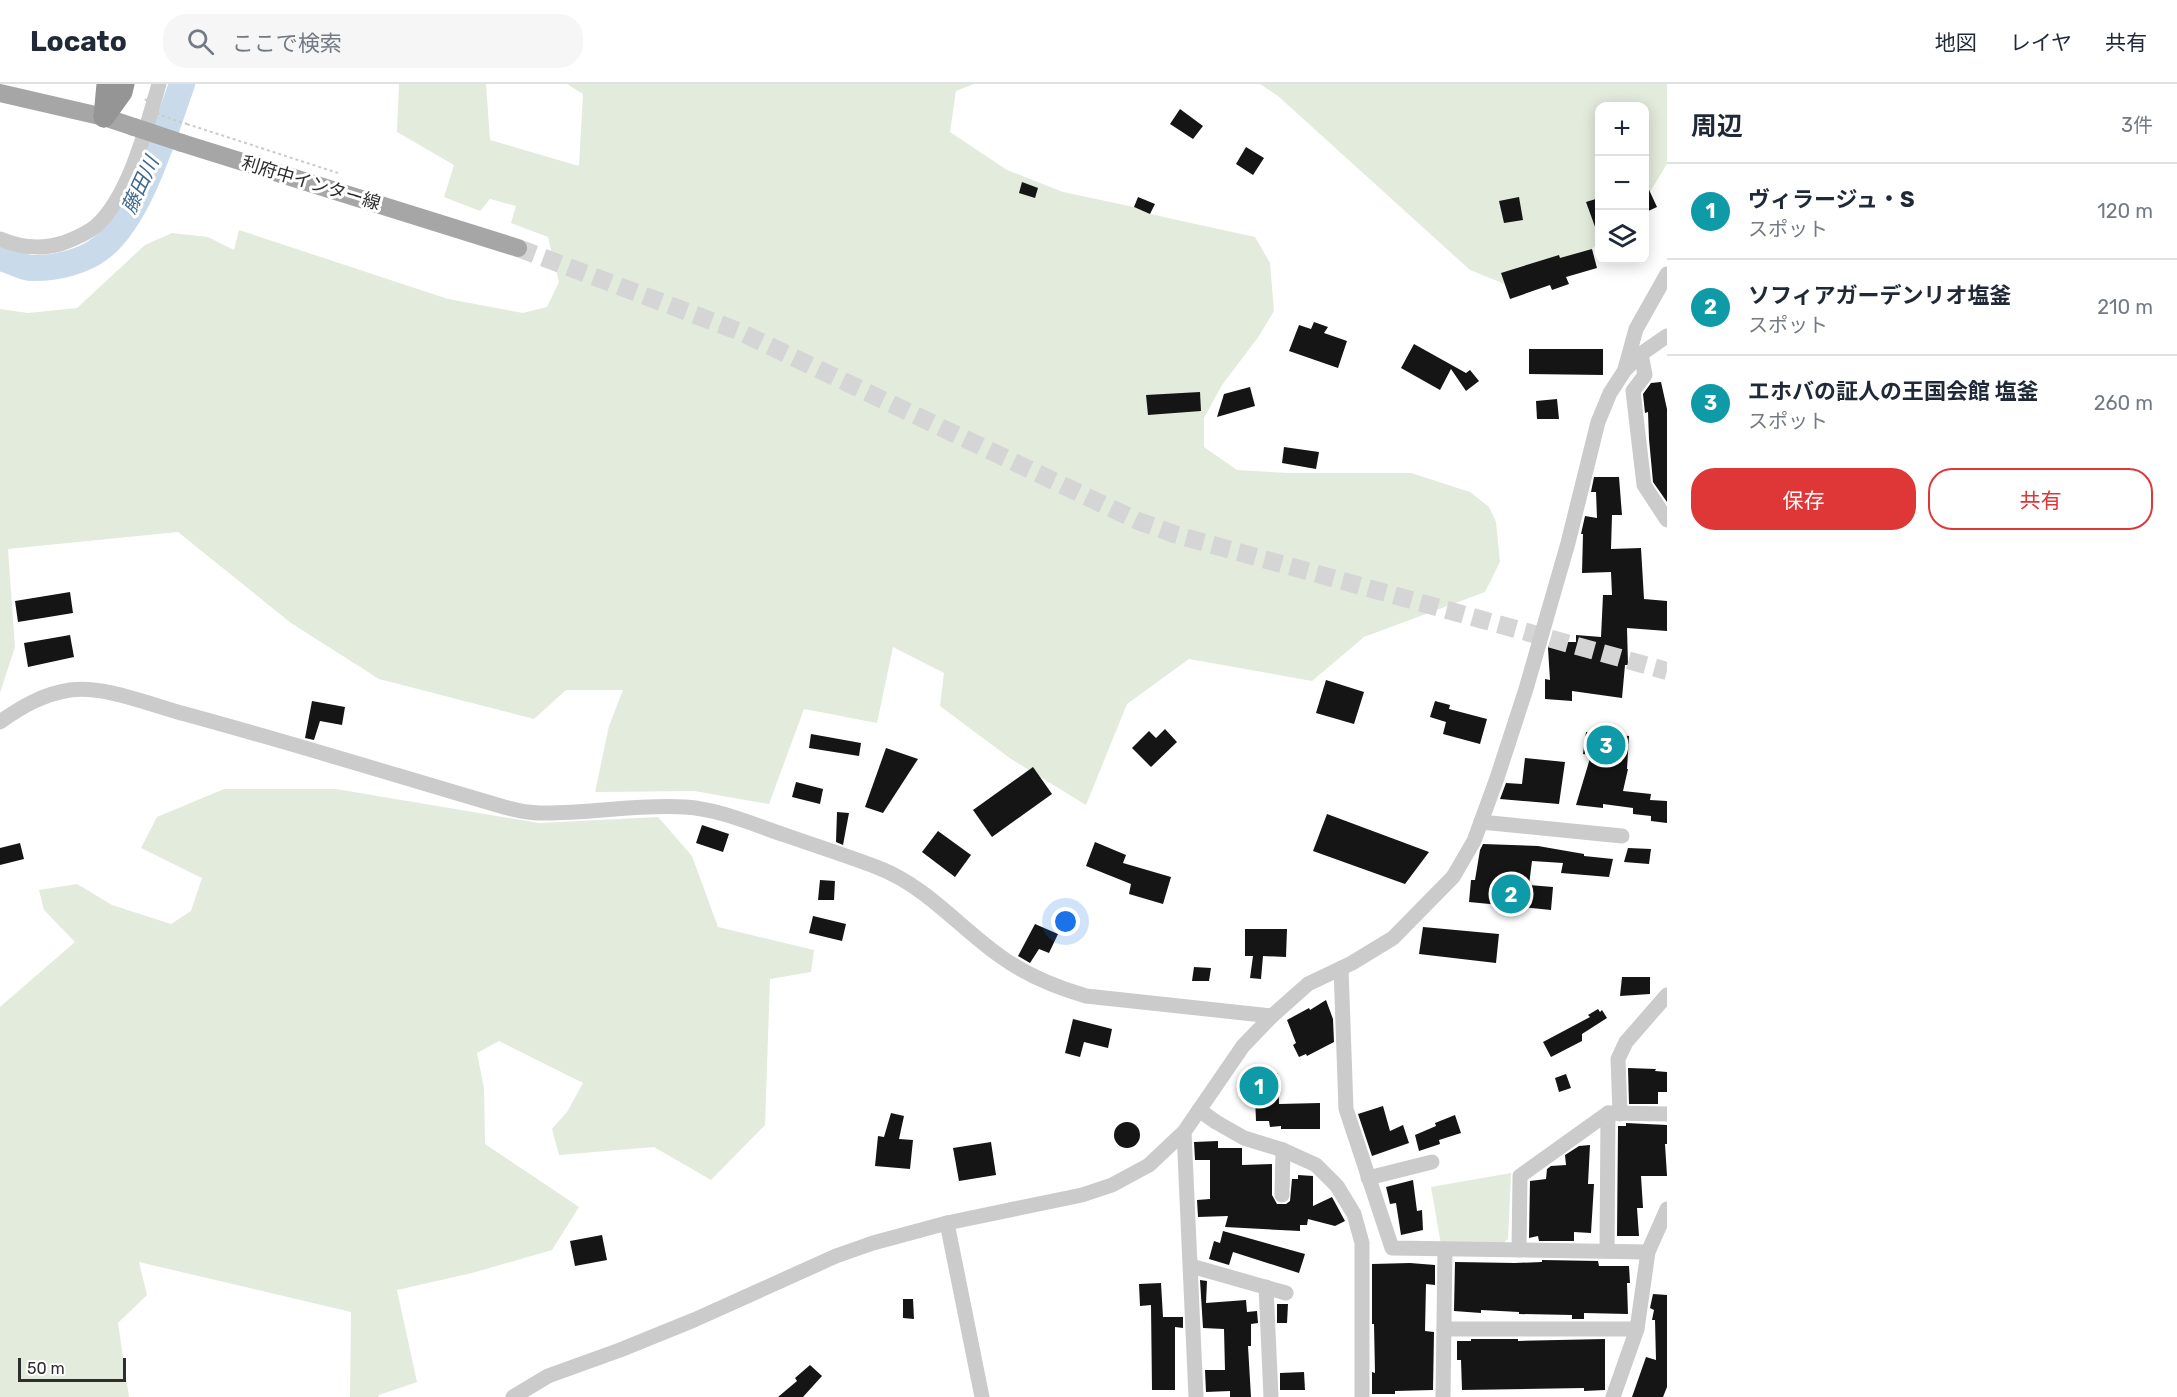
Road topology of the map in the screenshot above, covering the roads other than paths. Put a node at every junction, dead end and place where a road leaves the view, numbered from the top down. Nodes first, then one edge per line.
1 (107, 84) edge
2 (124, 84) edge
3 (159, 84) edge
4 (0, 93) edge
5 (104, 117) junction
6 (0, 239) edge
7 (518, 248) tunnel mouth
8 (1667, 274) edge
9 (1667, 336) edge
10 (1641, 354) junction
11 (1625, 370) junction
12 (1667, 520) edge
13 (0, 722) edge
14 (1481, 822) junction
15 (1622, 836) dead end
16 (1341, 968) junction
17 (1667, 995) edge
18 (1272, 1016) junction
19 (1199, 1110) junction
20 (1614, 1114) junction
21 (1667, 1114) edge
22 (1184, 1132) junction
23 (1283, 1150) junction
24 (1432, 1162) dead end
25 (1368, 1178) junction
26 (1282, 1195) dead end
27 (1667, 1209) edge
28 (947, 1223) junction
29 (1445, 1249) junction
30 (1520, 1250) junction
31 (1608, 1251) junction
32 (1648, 1252) junction
33 (1191, 1266) junction
34 (1266, 1287) junction
35 (1286, 1293) dead end
36 (1444, 1329) junction
37 (1637, 1329) junction
38 (513, 1397) edge
39 (982, 1397) edge
40 (1196, 1397) edge
41 (1271, 1397) edge
42 (1362, 1397) edge
43 (1443, 1397) edge
44 (1613, 1397) edge

1 - 5 highway
2 - 5 highway
3 - 6 street
4 - 5 main road, 利府中インター線
5 - 7 main road, 利府中インター線, bridge
8 - 11 street
9 - 10 street
10 - 11 street
10 - 12 street
11 - 14 street
13 - 18 street
14 - 15 street
14 - 16 street
16 - 18 street
16 - 25 street
17 - 20 street
18 - 19 street
19 - 22 street
19 - 23 street
20 - 21 street
20 - 30 street
20 - 31 street
22 - 28 street
22 - 33 street
23 - 26 street
23 - 42 street
24 - 25 street
25 - 29 street
27 - 32 street
28 - 38 street
28 - 39 street
29 - 30 street
29 - 36 street
30 - 31 street
31 - 32 street
32 - 37 street
33 - 34 street
33 - 40 street
34 - 35 street
34 - 41 street
36 - 37 street
36 - 43 street
37 - 44 street

